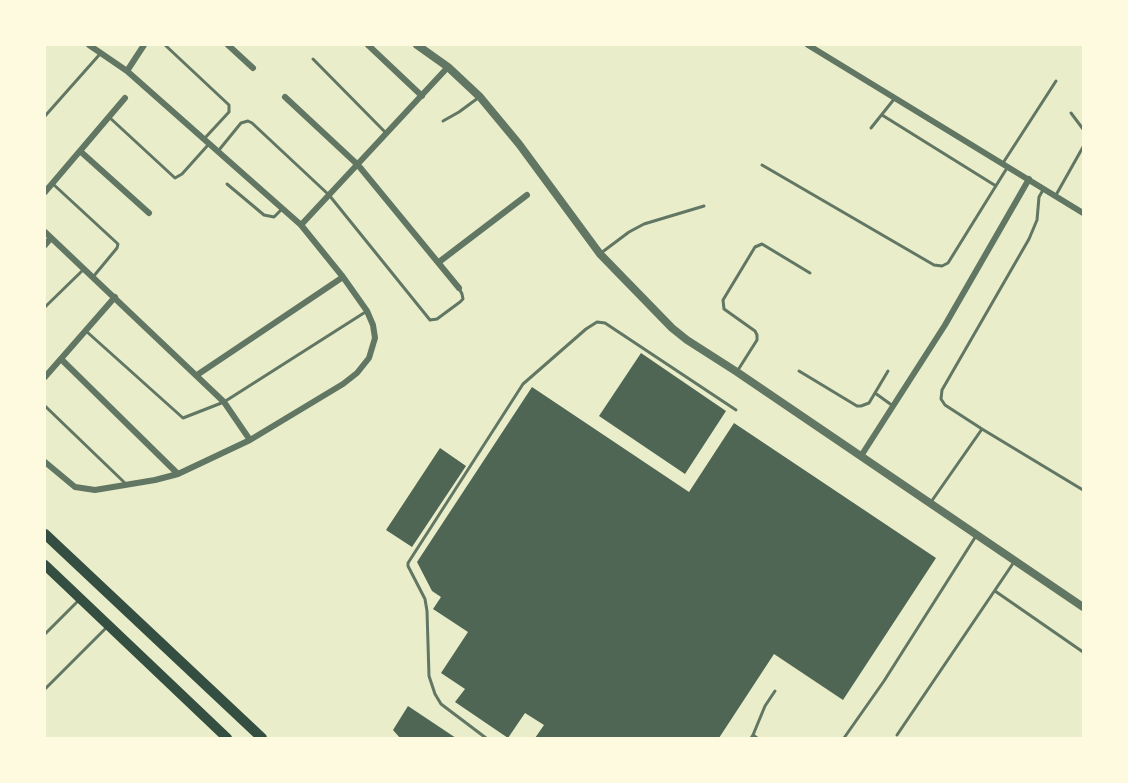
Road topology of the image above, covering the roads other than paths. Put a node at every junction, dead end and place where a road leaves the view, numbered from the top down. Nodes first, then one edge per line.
1 (90, 45) edge
2 (144, 45) edge
3 (165, 45) edge
4 (228, 45) edge
5 (368, 45) edge
6 (417, 45) edge
7 (808, 45) edge
8 (101, 53) junction
9 (313, 59) dead end
10 (448, 67) junction
11 (253, 68) dead end
12 (127, 71) junction
13 (1056, 81) dead end
14 (422, 96) junction
15 (285, 97) dead end
16 (480, 97) junction
17 (896, 97) junction
18 (125, 98) dead end
19 (1071, 113) dead end
20 (882, 115) junction
21 (45, 116) edge
22 (108, 117) junction
23 (443, 121) dead end
24 (871, 128) dead end
25 (1083, 129) edge
26 (388, 134) junction
27 (206, 141) junction
28 (1083, 147) edge
29 (80, 151) junction
30 (217, 151) junction
31 (358, 165) junction
32 (762, 165) dead end
33 (1005, 165) junction
34 (1029, 179) junction
35 (52, 184) junction
36 (227, 184) dead end
37 (996, 186) junction
38 (1044, 189) junction
39 (45, 192) edge
40 (329, 195) junction
41 (527, 195) dead end
42 (1056, 196) junction
43 (704, 206) dead end
44 (283, 209) junction
45 (149, 213) dead end
46 (1083, 213) edge
47 (301, 225) junction
48 (45, 232) edge
49 (51, 238) junction
50 (45, 245) edge
51 (600, 254) junction
52 (439, 262) junction
53 (84, 269) junction
54 (810, 273) dead end
55 (93, 277) junction
56 (343, 277) junction
57 (459, 288) joint
58 (115, 297) junction
59 (45, 307) edge
60 (367, 311) junction
61 (86, 331) junction
62 (61, 359) junction
63 (799, 371) dead end
64 (888, 371) dead end
65 (737, 372) junction
66 (197, 375) junction
67 (45, 377) edge
68 (875, 393) junction
69 (224, 402) junction
70 (45, 406) edge
71 (893, 406) junction
72 (736, 410) dead end
73 (982, 429) junction
74 (250, 440) junction
75 (861, 456) junction
76 (45, 462) edge
77 (178, 474) junction
78 (128, 485) junction
79 (1083, 490) edge
80 (930, 503) junction
81 (45, 534) edge
82 (976, 536) junction
83 (1014, 562) junction
84 (45, 565) edge
85 (995, 591) junction
86 (80, 599) junction
87 (1083, 607) edge
88 (108, 626) junction
89 (45, 634) edge
90 (1083, 652) edge
91 (45, 689) edge
92 (775, 691) dead end
93 (897, 735) dead end
94 (752, 737) edge
95 (227, 738) edge
96 (262, 738) edge
97 (486, 738) edge
98 (757, 738) edge
99 (844, 738) edge

1 - 8 street
2 - 12 street
3 - 27 lane
4 - 11 street
5 - 14 street
6 - 10 street
7 - 17 street
8 - 12 street
8 - 21 lane
9 - 26 lane
10 - 14 street
10 - 16 street
12 - 27 street
13 - 33 lane
14 - 26 street
15 - 31 street
16 - 23 lane
16 - 51 street
17 - 20 lane
17 - 33 street
18 - 22 street
19 - 25 lane
20 - 24 lane
20 - 37 lane
22 - 27 lane
22 - 29 street
26 - 31 street
27 - 30 street
28 - 42 lane
29 - 35 street
29 - 45 street
30 - 40 lane
30 - 44 street
31 - 40 street
31 - 52 street
32 - 37 lane
33 - 34 street
33 - 37 lane
34 - 38 street
34 - 71 street
35 - 39 street
35 - 55 lane
36 - 44 lane
38 - 42 street
38 - 73 lane
40 - 47 street
40 - 57 lane
41 - 52 street
42 - 46 street
43 - 51 lane
44 - 47 street
47 - 56 street
48 - 49 street
49 - 50 street
49 - 53 street
51 - 65 street
52 - 57 street
53 - 55 street
53 - 59 lane
54 - 65 lane
55 - 58 street
56 - 60 street
56 - 66 street
58 - 61 street
58 - 66 street
60 - 69 lane
60 - 74 street
61 - 62 street
61 - 69 lane
62 - 67 street
62 - 77 street
63 - 68 lane
64 - 68 lane
65 - 75 street
66 - 69 street
68 - 71 lane
69 - 74 street
70 - 78 lane
71 - 75 street
72 - 97 lane
73 - 79 lane
73 - 80 lane
74 - 77 street
75 - 80 street
76 - 78 street
77 - 78 street
80 - 82 street
81 - 96 highway
82 - 83 street
82 - 99 lane
83 - 85 lane
83 - 87 street
84 - 86 highway
85 - 90 lane
85 - 93 lane
86 - 88 highway
86 - 89 lane
88 - 91 lane
88 - 95 highway
92 - 94 lane
94 - 98 lane

